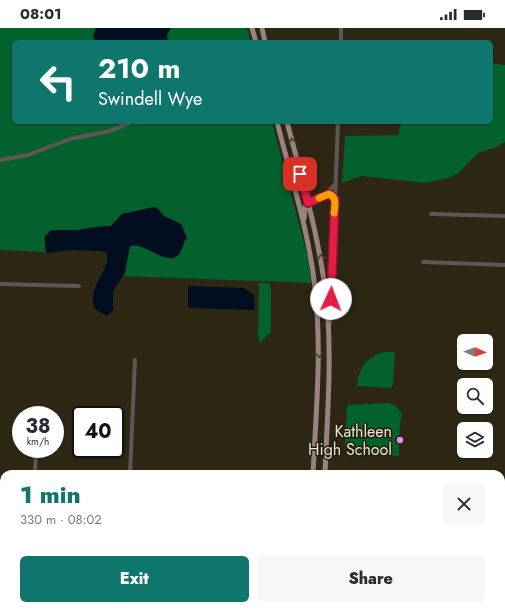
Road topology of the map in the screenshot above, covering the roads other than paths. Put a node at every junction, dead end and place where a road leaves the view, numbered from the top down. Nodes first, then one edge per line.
1 (252, 28) edge
2 (262, 28) edge
3 (341, 28) edge
4 (255, 40) edge
5 (265, 40) edge
6 (340, 40) edge
7 (128, 124) edge
8 (278, 124) edge
9 (288, 124) edge
10 (338, 124) edge
11 (0, 160) edge
12 (335, 183) junction
13 (304, 187) junction
14 (295, 190) junction
15 (325, 195) junction
16 (335, 199) junction
17 (308, 203) junction
18 (431, 214) dead end
19 (505, 216) edge
20 (304, 224) junction
21 (423, 262) dead end
22 (505, 265) edge
23 (0, 284) edge
24 (79, 286) dead end
25 (329, 344) junction
26 (135, 360) dead end
27 (36, 458) edge
28 (35, 470) edge
29 (130, 470) edge
30 (314, 470) edge
31 (325, 470) edge

1 - 4 main road
2 - 5 main road
3 - 6 street
7 - 11 street
8 - 14 main road
13 -> 9 main road
10 - 12 street
12 - 15 street
12 - 16 street
13 - 14 street
13 - 17 main road
14 - 20 main road
15 - 16 street
15 - 17 street
16 - 25 street
17 - 20 main road
25 -> 17 main road
18 - 19 street
20 -> 30 main road
21 - 22 street
23 - 24 street
25 - 31 main road
26 - 29 street
27 - 28 street

